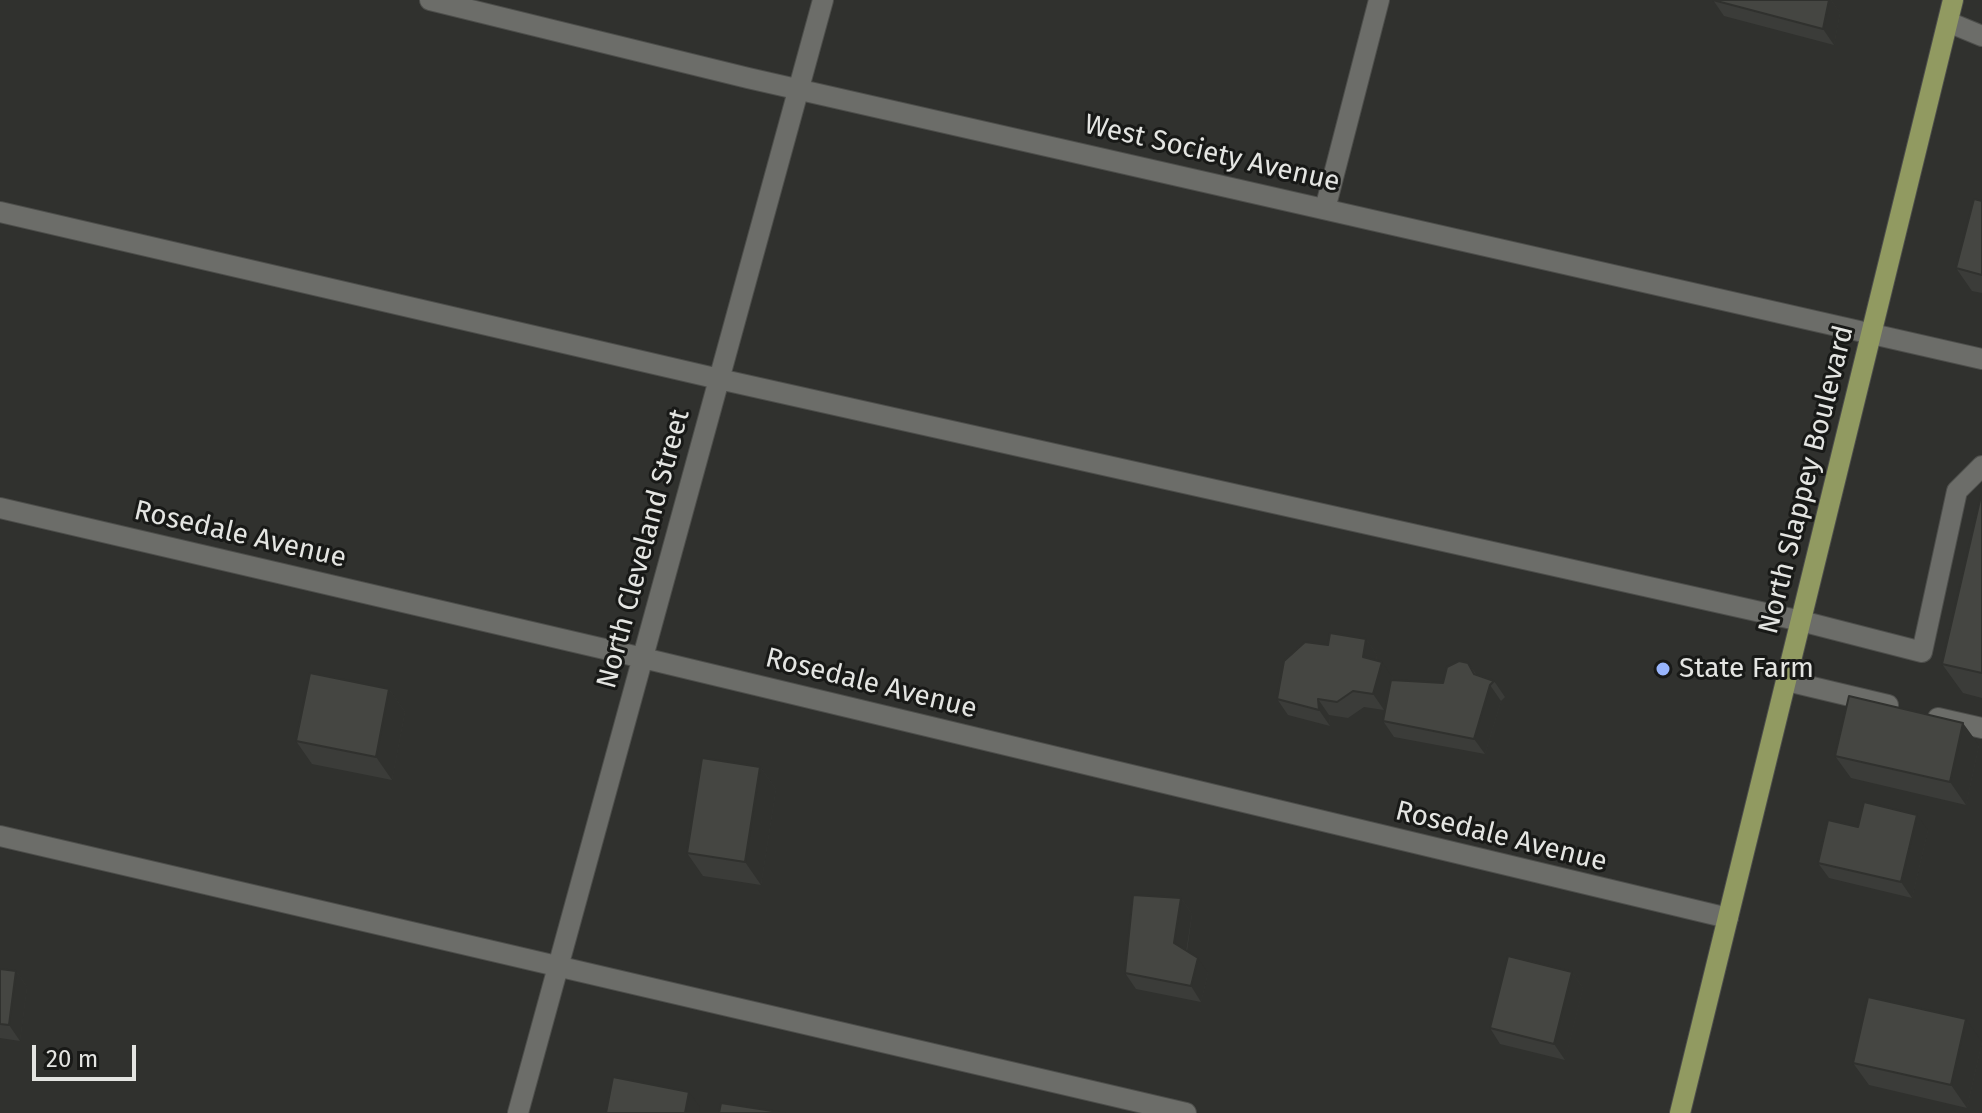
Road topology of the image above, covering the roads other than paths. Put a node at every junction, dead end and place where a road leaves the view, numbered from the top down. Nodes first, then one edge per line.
1 (430, 0) edge
2 (823, 0) edge
3 (1379, 0) edge
4 (1953, 0) edge
5 (1948, 22) junction
6 (1982, 36) edge
7 (800, 87) junction
8 (1325, 209) junction
9 (0, 212) edge
10 (1872, 332) junction
11 (1982, 359) edge
12 (719, 379) junction
13 (1982, 466) edge
14 (0, 508) edge
15 (1801, 621) junction
16 (643, 658) junction
17 (1787, 681) junction
18 (1982, 728) edge
19 (0, 836) edge
20 (1728, 918) junction
21 (558, 967) junction
22 (518, 1113) edge
23 (1186, 1113) edge
24 (1680, 1113) edge

1 - 7 street, West Society Avenue
2 - 7 street, North Cleveland Street
3 - 8 street
4 - 5 main road, North Slappey Boulevard
5 - 6 street
5 - 10 main road, North Slappey Boulevard
7 - 8 street, West Society Avenue
7 - 12 street, North Cleveland Street
8 - 10 street, West Society Avenue
9 - 12 street
10 - 11 street, West Society Avenue
10 - 15 main road, North Slappey Boulevard
12 - 15 street
12 - 16 street, North Cleveland Street
13 - 15 street
14 - 16 street, Rosedale Avenue
15 - 17 main road, North Slappey Boulevard
16 - 20 street, Rosedale Avenue
16 - 21 street, North Cleveland Street
17 - 18 street
17 - 20 main road, North Slappey Boulevard
19 - 21 street
20 - 24 main road, North Slappey Boulevard
21 - 22 street, North Cleveland Street
21 - 23 street

